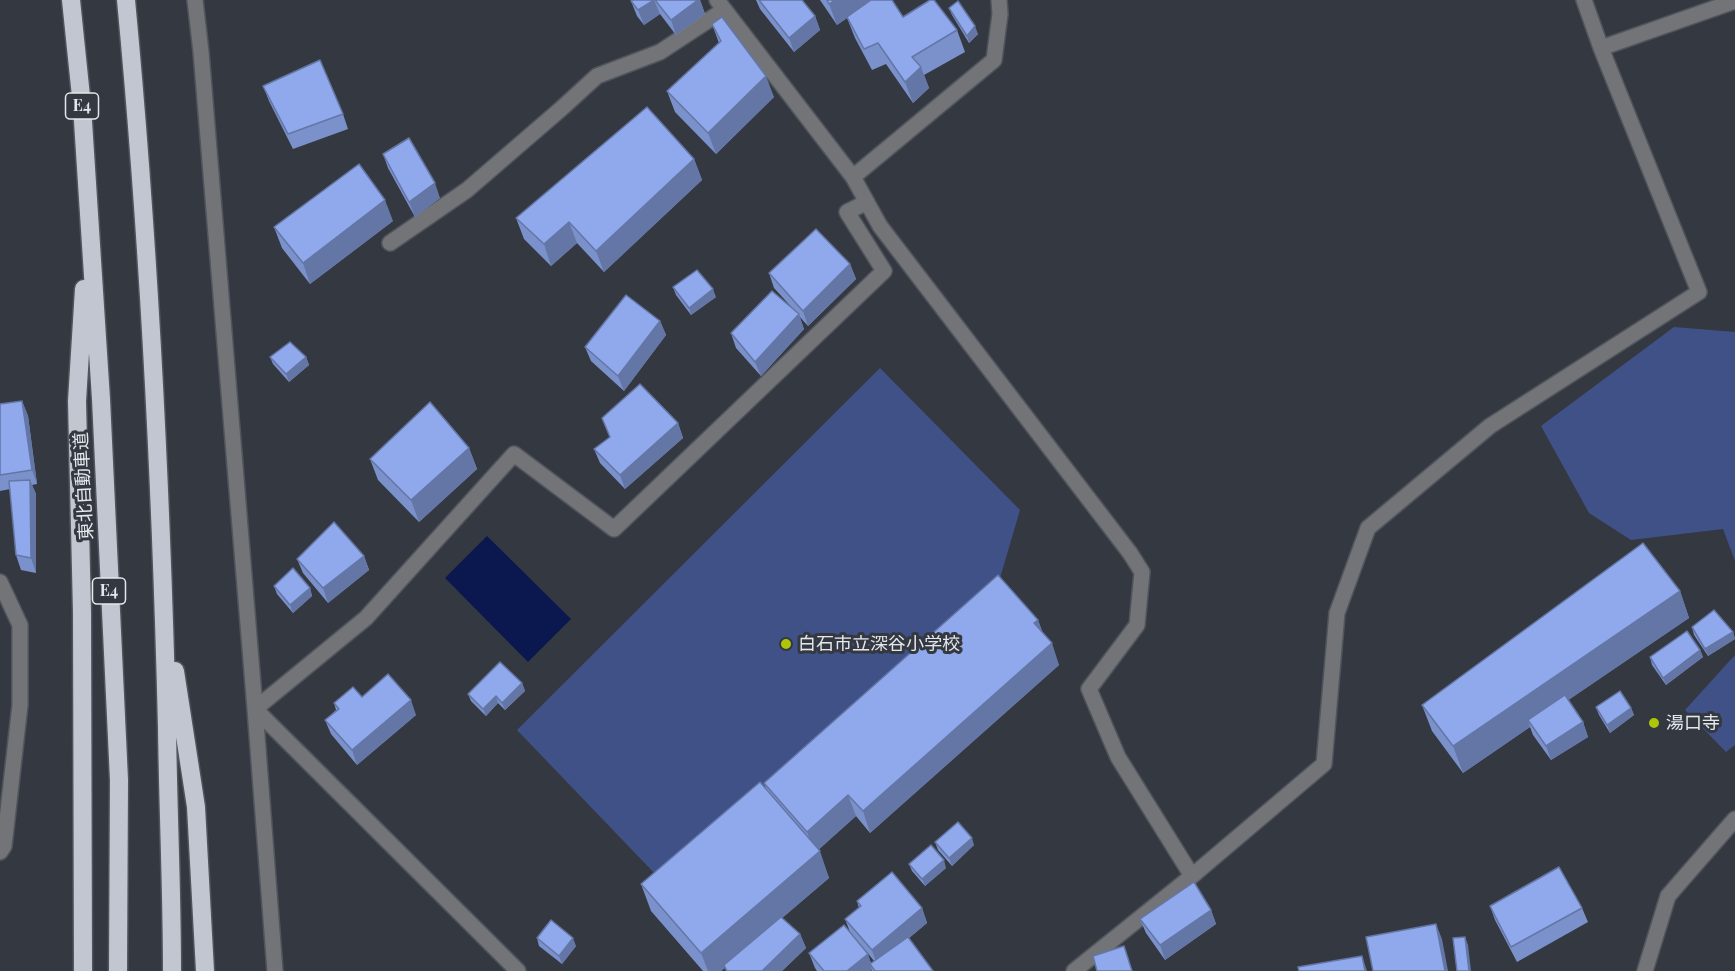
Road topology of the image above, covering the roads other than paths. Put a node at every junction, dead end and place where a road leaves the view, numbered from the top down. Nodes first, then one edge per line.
1 (71, 0) edge
2 (126, 0) edge
3 (195, 0) edge
4 (999, 0) edge
5 (1584, 0) edge
6 (1735, 1) edge
7 (720, 5) edge
8 (1601, 48) junction
9 (853, 177) junction
10 (867, 202) junction
11 (88, 212) junction
12 (390, 243) dead end
13 (0, 582) edge
14 (163, 598) junction
15 (255, 709) junction
16 (1735, 819) edge
17 (0, 852) edge
18 (1192, 876) junction
19 (84, 971) edge
20 (118, 971) edge
21 (172, 971) edge
22 (205, 971) edge
23 (275, 971) edge
24 (518, 971) edge
25 (1074, 971) edge
26 (1645, 971) edge

1 - 11 highway, 東北自動車道 / E4
2 - 14 highway
3 - 15 street
4 - 9 street
5 - 8 street
6 - 8 street
7 - 9 street
7 - 12 street
8 - 18 street
9 - 10 street
10 - 15 street
10 - 18 street
11 - 19 highway
11 - 20 highway, 東北自動車道 / E4
13 - 17 street
14 - 21 highway
14 - 22 highway
15 - 23 street
15 - 24 street
16 - 26 street
18 - 25 street

